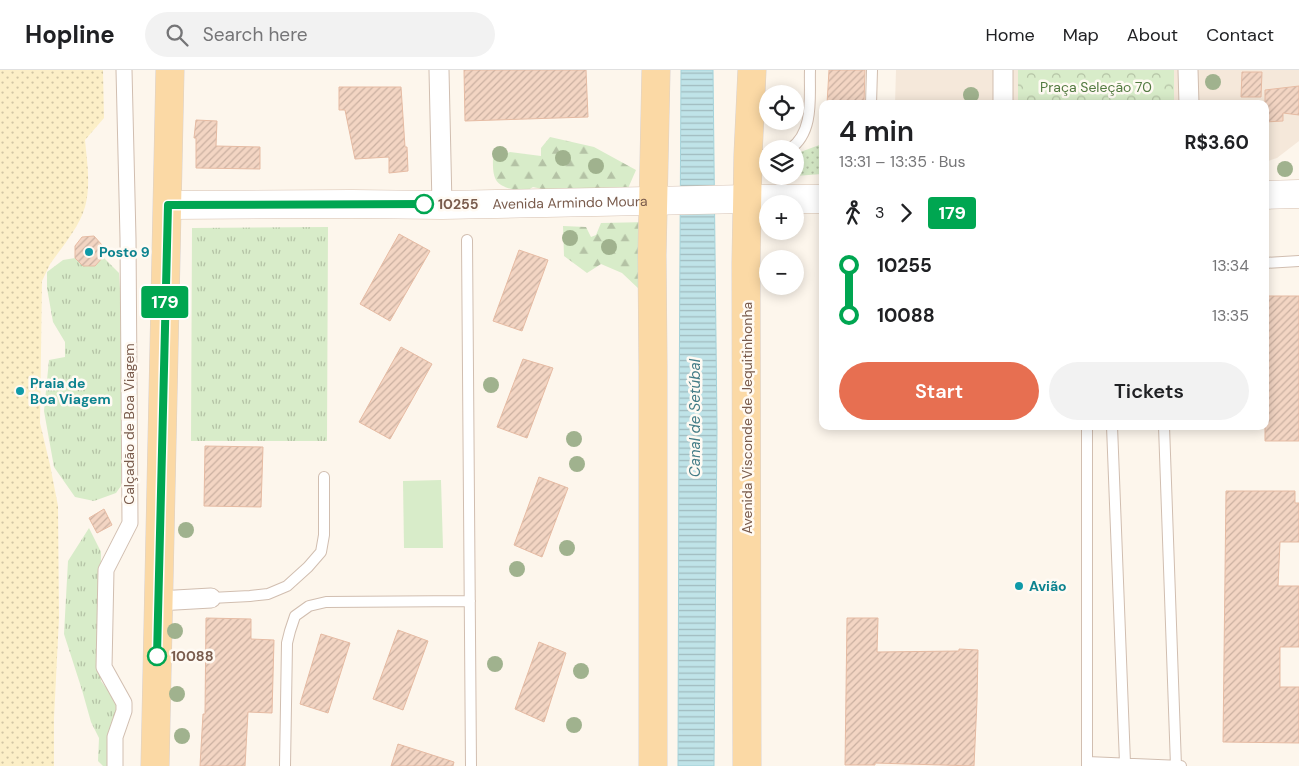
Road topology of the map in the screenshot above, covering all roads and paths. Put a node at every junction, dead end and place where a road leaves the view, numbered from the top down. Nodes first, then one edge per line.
1 (124, 70) edge
2 (170, 70) edge
3 (440, 70) edge
4 (656, 70) edge
5 (752, 70) edge
6 (810, 70) edge
7 (872, 70) edge
8 (1003, 70) edge
9 (1188, 70) edge
10 (871, 100) edge
11 (1003, 100) edge
12 (1189, 100) edge
13 (799, 140) edge
14 (758, 155) edge
15 (748, 199) junction
16 (819, 199) edge
17 (664, 200) junction
18 (168, 205) junction
19 (442, 205) junction
20 (467, 240) dead end
21 (1299, 261) edge
22 (1269, 263) edge
23 (1087, 430) edge
24 (1112, 430) edge
25 (1164, 430) edge
26 (324, 477) dead end
27 (211, 598) joint
28 (158, 601) junction
29 (470, 601) junction
30 (1125, 763) junction
31 (1087, 764) edge
32 (1112, 764) edge
33 (115, 766) edge
34 (155, 766) edge
35 (285, 766) edge
36 (471, 766) edge
37 (654, 766) edge
38 (747, 766) edge
39 (1176, 766) edge
40 (1183, 766) edge

1 - 33 street, Calçadão de Boa Viagem
2 - 18 main road
3 - 19 street
4 - 17 main road
5 - 14 main road, Avenida Visconde de Jequitinhonha
6 - 13 lane
7 - 10 lane
8 - 11 street
9 - 12 street
14 - 15 main road, Avenida Visconde de Jequitinhonha
15 - 16 main road, Avenida Armindo Moura
15 - 17 main road, Avenida Armindo Moura
15 - 38 main road, Avenida Visconde de Jequitinhonha
17 - 19 main road, Avenida Armindo Moura
17 - 37 main road
18 - 19 main road, Avenida Armindo Moura
18 - 28 main road
20 - 29 lane
21 - 22 lane
23 - 31 lane
24 - 30 lane
25 - 39 lane
26 - 27 lane
27 - 28 street
28 - 34 main road
29 - 35 lane
29 - 36 lane
30 - 32 lane
30 - 39 lane
31 - 32 lane
39 - 40 lane

